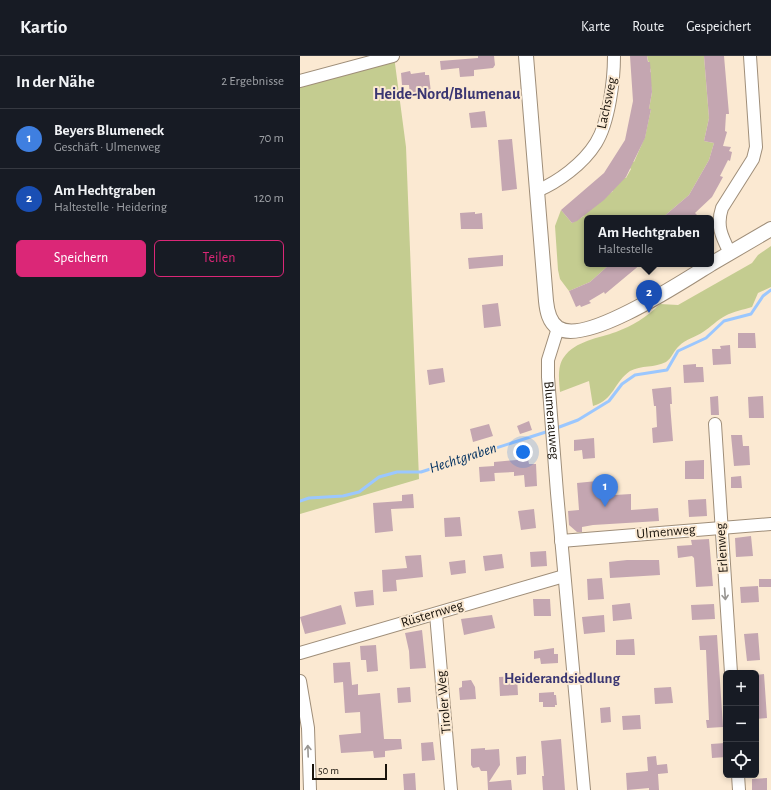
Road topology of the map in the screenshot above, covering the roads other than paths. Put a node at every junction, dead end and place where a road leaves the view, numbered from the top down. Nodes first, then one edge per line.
1 (393, 56) edge
2 (526, 56) edge
3 (614, 56) edge
4 (750, 56) edge
5 (301, 81) edge
6 (537, 191) junction
7 (771, 229) edge
8 (730, 253) junction
9 (714, 262) edge
10 (706, 267) edge
11 (558, 328) junction
12 (715, 424) dead end
13 (771, 524) edge
14 (721, 528) junction
15 (561, 541) junction
16 (564, 576) junction
17 (436, 614) junction
18 (300, 653) edge
19 (731, 670) edge
20 (300, 681) edge
21 (738, 778) edge
22 (310, 790) edge
23 (451, 790) edge
24 (584, 790) edge
25 (739, 790) edge

1 - 5 street
2 - 6 street
3 - 6 street, Lachsweg
4 - 8 street
6 - 11 street
7 - 8 street
8 - 9 street
10 - 11 street
11 - 15 street, Blumenauweg
12 - 14 street, Erlenweg
13 - 14 street, Ulmenweg
14 - 15 street, Ulmenweg
14 -> 19 street, Erlenweg
15 - 16 street, Blumenauweg
16 - 17 street, Rüsternweg
16 - 24 street, Blumenauweg
17 - 18 street, Rüsternweg
17 - 23 street, Tiroler Weg
22 -> 20 street
21 - 25 street

